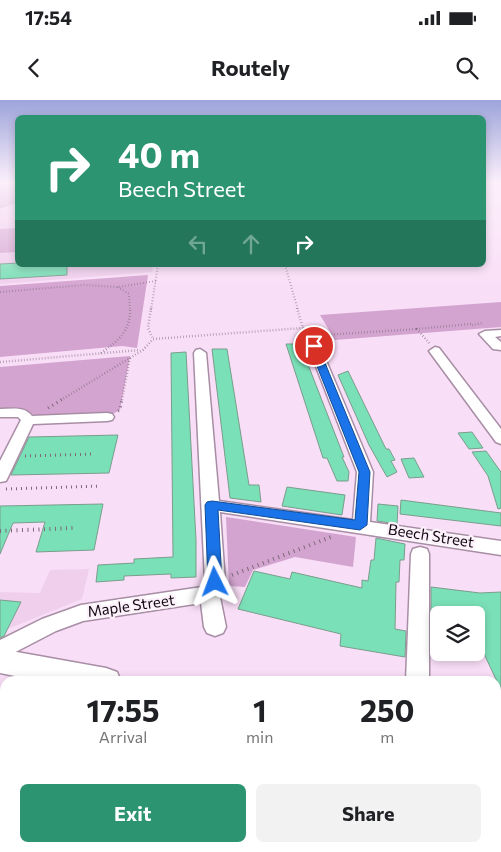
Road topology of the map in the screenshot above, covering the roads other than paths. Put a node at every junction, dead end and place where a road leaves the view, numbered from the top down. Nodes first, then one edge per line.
1 (501, 332) edge
2 (314, 346) dead end
3 (501, 346) edge
4 (435, 351) road end
5 (200, 353) dead end
6 (0, 413) edge
7 (106, 417) road end
8 (28, 420) junction
9 (501, 439) edge
10 (0, 477) edge
11 (212, 505) junction
12 (360, 525) junction
13 (501, 548) edge
14 (420, 554) dead end
15 (212, 587) junction
16 (215, 627) dead end
17 (0, 651) edge
18 (0, 661) edge
19 (80, 676) edge
20 (417, 676) edge

1 - 3 lane
2 - 12 street
4 - 9 street
5 - 11 street
6 - 8 street
7 - 8 street
8 - 10 street
11 - 12 street, Beech Street
11 - 15 street
12 - 13 street, Beech Street
14 - 20 street
15 - 16 street
15 - 17 street, Maple Street
18 - 19 main road

